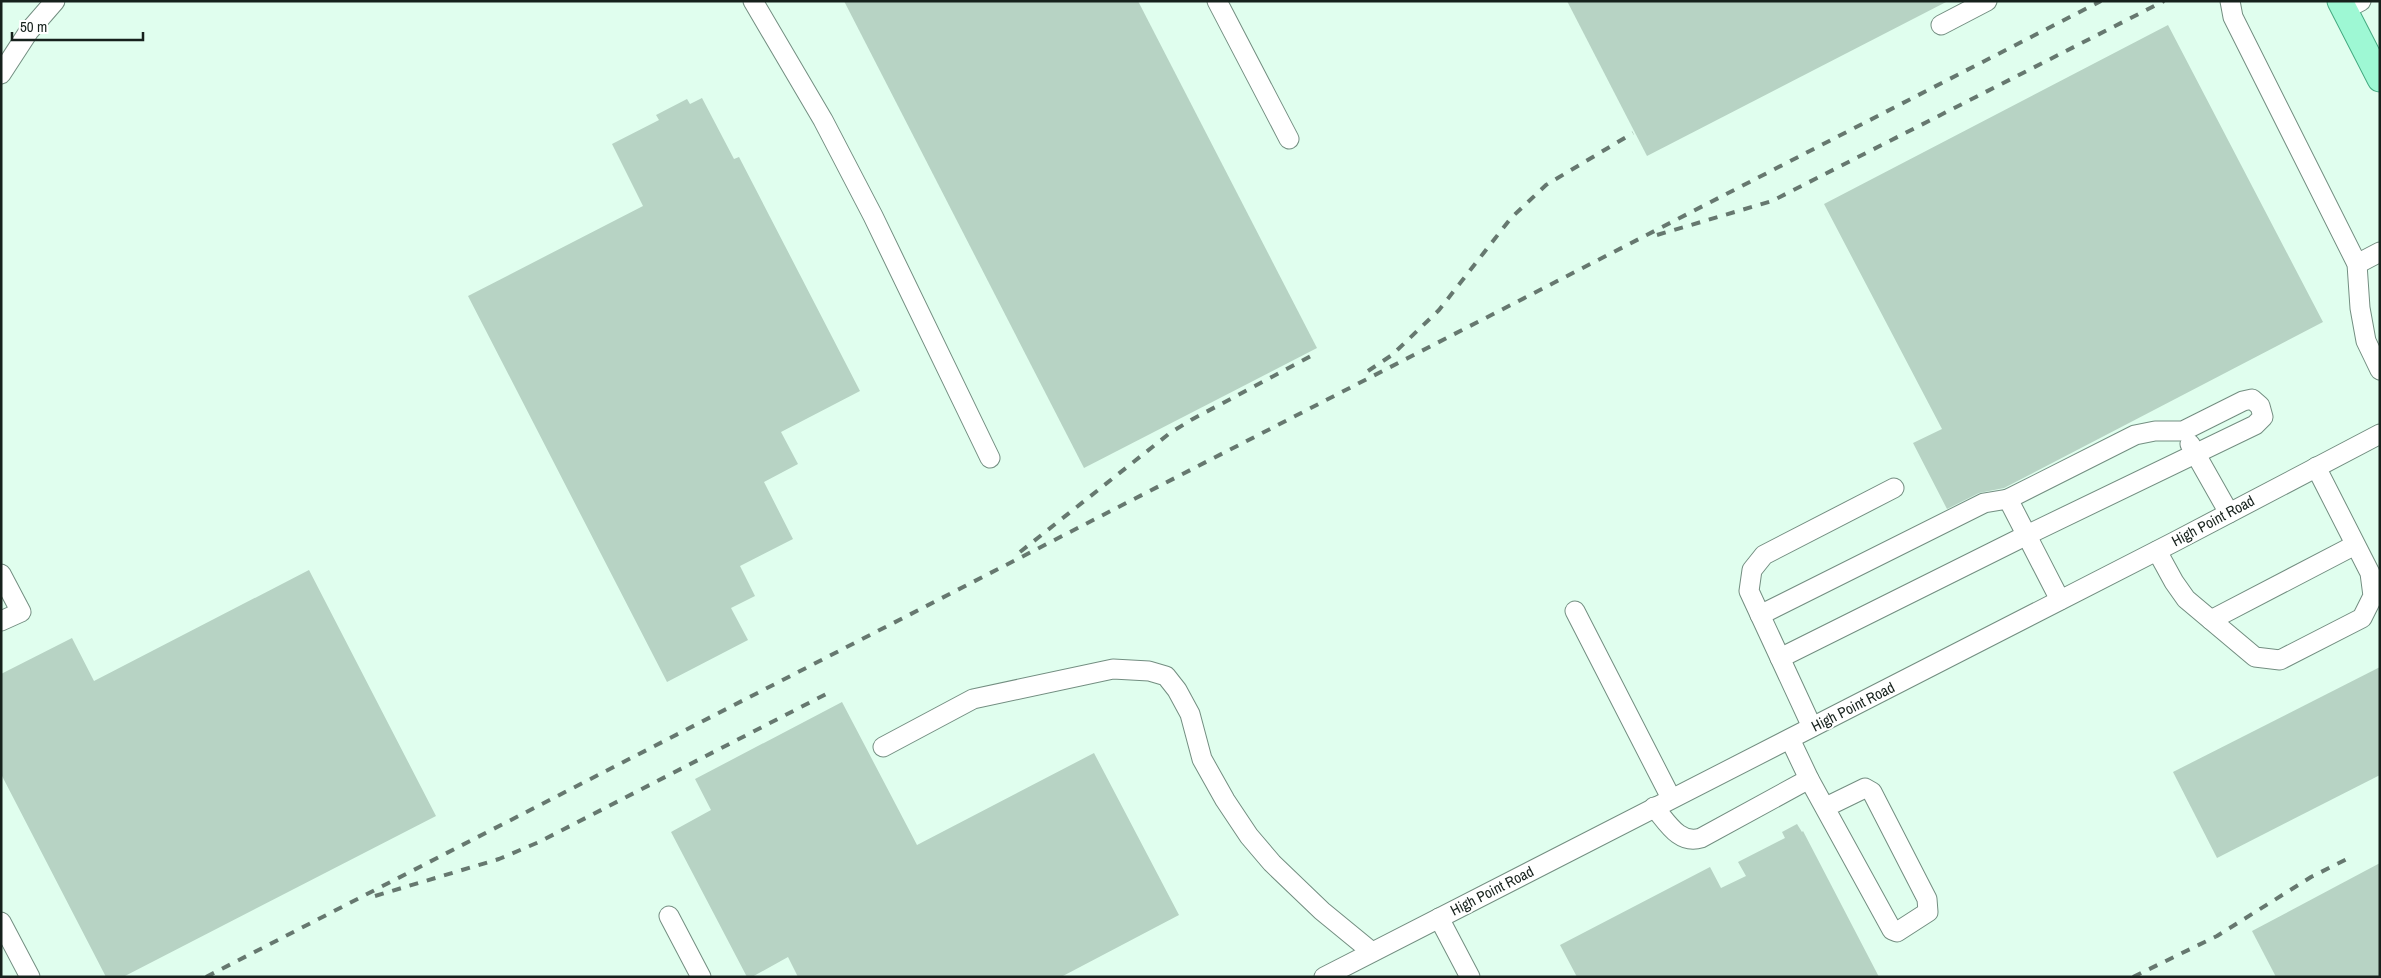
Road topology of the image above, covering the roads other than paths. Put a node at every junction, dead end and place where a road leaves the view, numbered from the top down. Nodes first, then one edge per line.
1 (752, 1) edge
2 (1217, 1) edge
3 (1987, 1) edge
4 (2230, 1) edge
5 (47, 4) edge
6 (2348, 4) edge
7 (1941, 25) dead end
8 (1, 74) edge
9 (2380, 79) edge
10 (1289, 139) dead end
11 (2380, 252) edge
12 (2358, 264) junction
13 (2380, 370) edge
14 (2183, 431) junction
15 (2380, 434) edge
16 (2196, 454) junction
17 (990, 458) dead end
18 (2316, 466) junction
19 (1894, 488) dead end
20 (2008, 499) junction
21 (2230, 512) junction
22 (2027, 535) junction
23 (2356, 545) junction
24 (2157, 551) junction
25 (1, 574) edge
26 (2060, 600) junction
27 (1575, 611) dead end
28 (1760, 615) junction
29 (2211, 620) junction
30 (1, 621) edge
31 (1780, 658) junction
32 (1812, 727) junction
33 (1790, 739) junction
34 (883, 747) dead end
35 (1809, 780) junction
36 (1663, 803) junction
37 (1826, 807) junction
38 (670, 916) dead end
39 (1439, 918) junction
40 (1, 922) edge
41 (1372, 952) junction
42 (30, 977) edge
43 (701, 977) edge
44 (1324, 977) edge
45 (1470, 977) edge

1 - 17 street
2 - 10 street
3 - 7 street
4 - 12 street
5 - 8 street
6 - 9 main road
11 - 12 street
12 - 13 street
14 - 16 street
14 - 16 street
14 - 20 street
15 - 18 street, High Point Road
16 - 21 street
16 - 22 street
18 - 21 street, High Point Road
18 - 23 street
19 - 28 street
20 - 22 street
20 - 28 street
21 - 24 street, High Point Road
22 - 26 street
22 - 31 street
23 - 29 street
23 - 29 street
24 - 26 street, High Point Road
24 - 29 street
25 - 30 street
26 - 32 street, High Point Road
27 - 36 street
28 - 31 street
31 - 32 street
32 - 33 street, High Point Road
33 - 35 street
33 - 36 street, High Point Road
34 - 41 street
35 - 36 street
35 - 37 street
36 - 39 street, High Point Road
37 - 37 street
38 - 43 street
39 - 41 street, High Point Road
39 - 45 street
40 - 42 street
41 - 44 street, High Point Road

